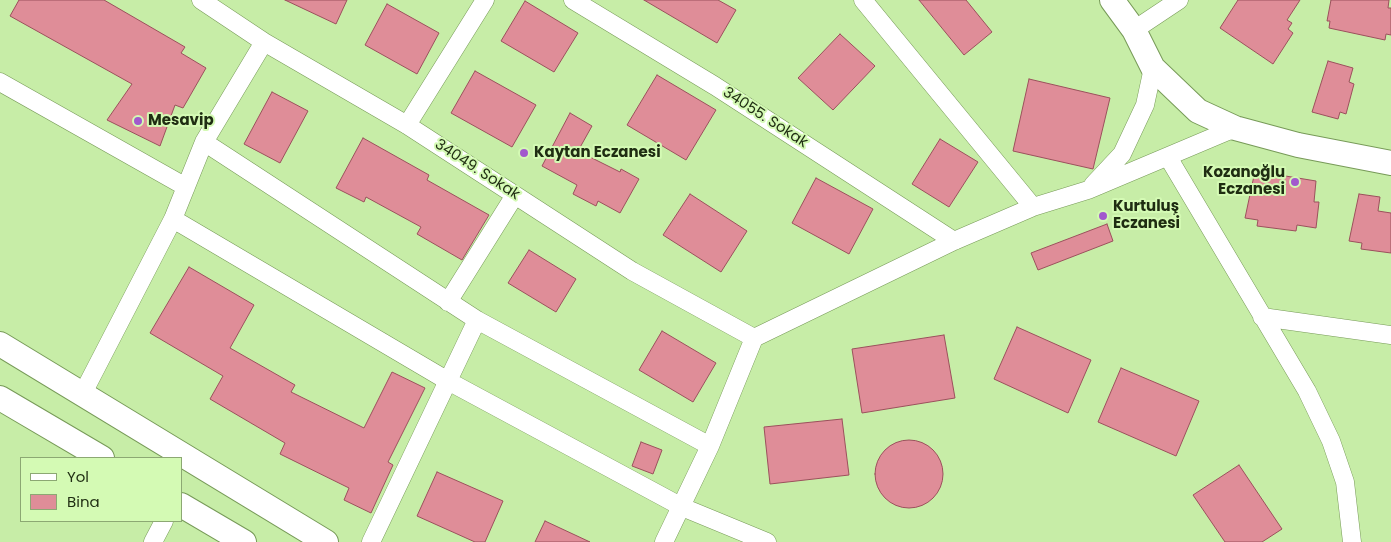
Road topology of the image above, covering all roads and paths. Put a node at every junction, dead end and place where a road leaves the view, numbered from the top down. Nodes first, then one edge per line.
1 (201, 0) edge
2 (485, 0) edge
3 (573, 0) edge
4 (1112, 0) edge
5 (1179, 0) edge
6 (870, 2) edge
7 (1134, 30) junction
8 (264, 42) junction
9 (1153, 68) junction
10 (0, 82) edge
11 (407, 125) junction
12 (1235, 128) junction
13 (204, 142) junction
14 (1168, 157) junction
15 (1391, 163) edge
16 (186, 187) junction
17 (1088, 190) junction
18 (515, 195) junction
19 (1033, 207) junction
20 (173, 219) junction
21 (954, 241) junction
22 (448, 302) junction
23 (1262, 317) junction
24 (477, 320) junction
25 (1391, 335) edge
26 (754, 338) junction
27 (0, 344) edge
28 (448, 381) junction
29 (82, 395) junction
30 (0, 398) edge
31 (710, 446) junction
32 (100, 457) edge
33 (182, 506) edge
34 (682, 506) junction
35 (163, 522) edge
36 (153, 542) edge
37 (244, 542) edge
38 (326, 542) edge
39 (371, 542) edge
40 (664, 542) edge
41 (767, 542) edge
42 (1352, 542) edge

1 - 8 street, 34049. Sokak
2 - 11 street
3 - 21 street, 34055. Sokak
4 - 7 main road
5 - 7 street
6 - 19 street
7 - 9 main road
8 - 11 street, 34049. Sokak
8 - 13 street
9 - 12 main road
9 - 17 street
10 - 16 street
11 - 18 street, 34049. Sokak
12 - 14 street
12 - 15 main road
13 - 16 street
13 - 22 street
14 - 17 street
14 - 23 street
16 - 20 street
17 - 19 street
18 - 22 street
18 - 26 street, 34049. Sokak
19 - 21 street
20 - 28 street
20 - 29 street
21 - 26 street
22 - 24 street
23 - 25 street
23 - 42 street
24 - 28 street
24 - 31 street
26 - 31 street
27 - 29 main road
28 - 34 street
28 - 39 street
29 - 38 main road
30 - 32 main road
31 - 34 street
33 - 37 main road
34 - 40 street
34 - 41 street
35 - 36 street

